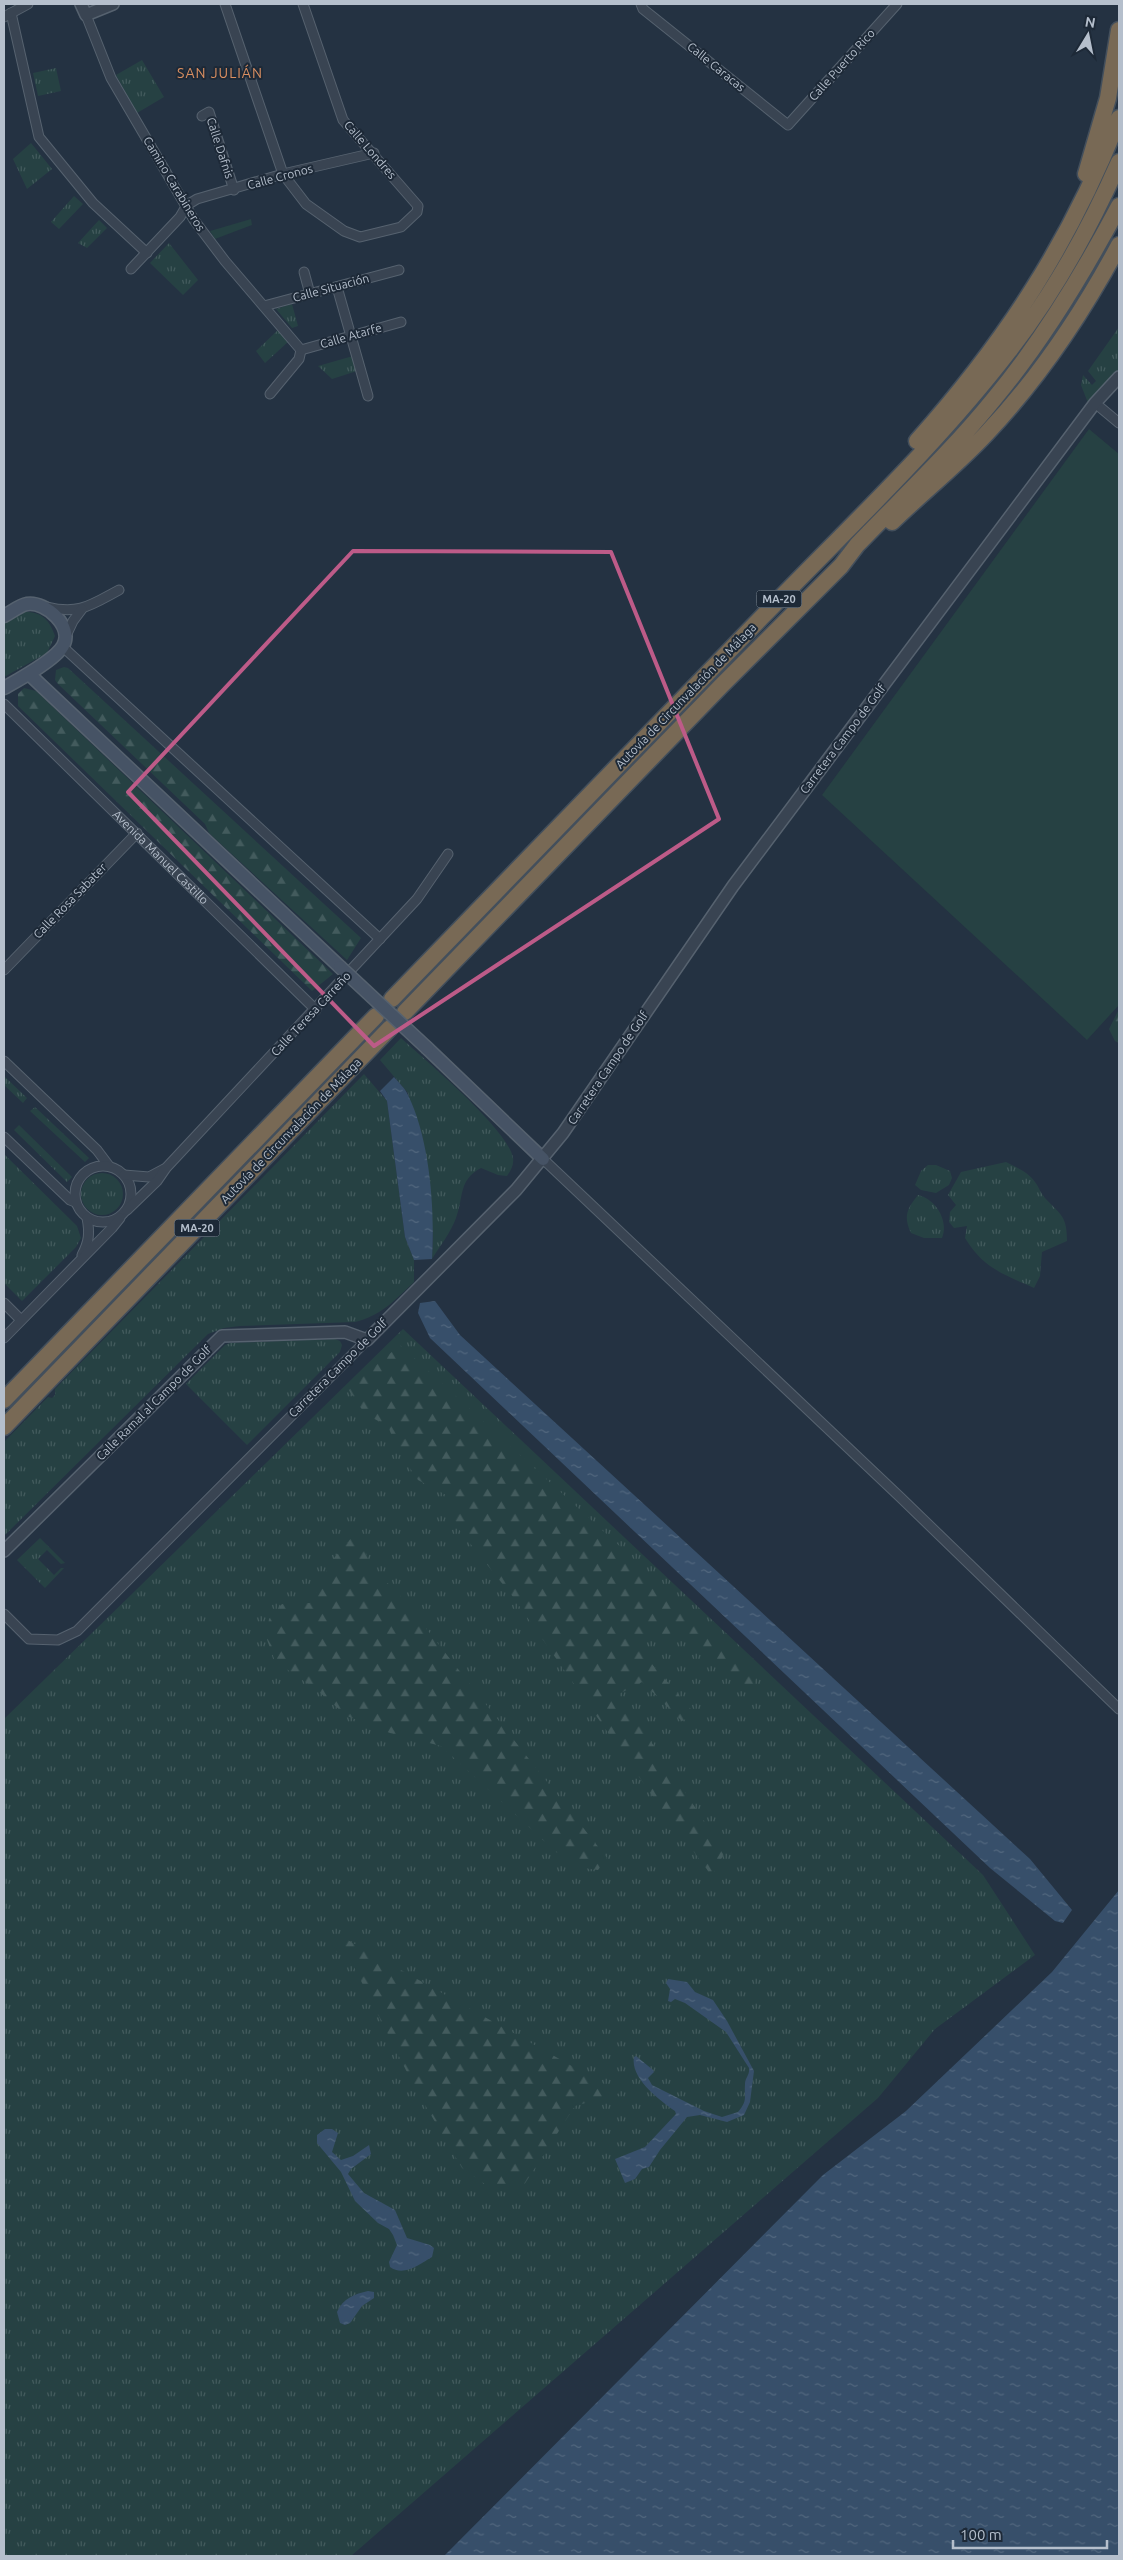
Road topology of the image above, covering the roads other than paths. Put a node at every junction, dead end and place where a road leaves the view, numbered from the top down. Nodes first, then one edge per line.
1 (28, 4) edge
2 (113, 4) edge
3 (225, 4) edge
4 (303, 4) edge
5 (897, 4) edge
6 (642, 6) edge
7 (84, 9) edge
8 (8, 15) edge
9 (1119, 30) edge
10 (202, 116) dead end
11 (1119, 118) edge
12 (788, 125) joint
13 (374, 153) junction
14 (1119, 162) edge
15 (283, 174) junction
16 (234, 190) junction
17 (187, 205) junction
18 (1119, 206) edge
19 (1119, 245) edge
20 (147, 253) junction
21 (1050, 264) junction
22 (132, 270) dead end
23 (399, 270) dead end
24 (304, 272) dead end
25 (337, 287) junction
26 (310, 294) junction
27 (264, 306) junction
28 (401, 322) dead end
29 (351, 336) junction
30 (301, 350) junction
31 (1119, 376) edge
32 (270, 394) dead end
33 (368, 396) dead end
34 (1095, 403) junction
35 (1119, 423) edge
36 (856, 520) junction
37 (841, 566) junction
38 (119, 590) dead end
39 (44, 606) junction
40 (82, 609) junction
41 (4, 616) edge
42 (64, 643) junction
43 (29, 674) junction
44 (4, 688) edge
45 (4, 704) edge
46 (137, 833) junction
47 (448, 854) dead end
48 (380, 939) junction
49 (4, 970) edge
50 (392, 999) dead end
51 (316, 1010) junction
52 (405, 1012) dead end
53 (376, 1016) dead end
54 (390, 1028) dead end
55 (4, 1061) edge
56 (4, 1138) edge
57 (543, 1160) junction
58 (108, 1166) junction
59 (166, 1168) junction
60 (124, 1175) junction
61 (76, 1202) junction
62 (127, 1210) junction
63 (87, 1218) junction
64 (120, 1218) junction
65 (80, 1260) junction
66 (4, 1304) edge
67 (21, 1320) junction
68 (4, 1338) edge
69 (367, 1340) junction
70 (4, 1400) edge
71 (4, 1427) edge
72 (4, 1551) edge
73 (4, 1614) edge
74 (1119, 1709) edge

1 - 8 street
2 - 7 street
3 - 15 street
4 - 13 street, Calle Londres
5 - 12 street, Calle Puerto Rico
6 - 12 street, Calle Caracas
7 - 17 street, Camino Carabineros
8 - 20 street
9 - 21 highway
10 - 16 street, Calle Dafnis
11 - 21 highway
13 - 15 street, Calle Cronos
13 - 15 street, Calle Londres
14 - 36 highway, Autovía de Circunvalación de Málaga / MA-20
15 - 16 street, Calle Cronos
16 - 17 street, Calle Cronos
17 - 20 street
17 - 27 street, Camino Carabineros
18 - 37 highway, Autovía de Circunvalación de Málaga / MA-20
19 - 37 highway
20 - 22 street
21 - 36 highway
23 - 25 street, Calle Situación
24 - 26 street
25 - 26 street, Calle Situación
25 - 29 street
26 - 27 street, Calle Situación
27 - 30 street, Camino Carabineros
28 - 29 street, Calle Atarfe
29 - 30 street, Calle Atarfe
29 - 33 street
30 - 32 street
31 - 34 street, Carretera Campo de Golf
34 - 35 street
34 - 57 street, Carretera Campo de Golf
36 - 50 highway, Autovía de Circunvalación de Málaga / MA-20
37 - 52 highway, Autovía de Circunvalación de Málaga / MA-20
38 - 40 street
39 - 40 street
39 - 41 main road
39 - 42 main road
40 - 42 street
42 - 43 main road
42 - 48 street
43 - 44 main road
43 - 57 main road, bridge
45 - 46 street, Avenida Manuel Castillo
46 - 49 street, Calle Rosa Sabater
46 - 51 street, Avenida Manuel Castillo
47 - 48 street, Calle Teresa Carreño
48 - 51 street, Calle Teresa Carreño
51 - 59 street, Calle Teresa Carreño
53 - 70 highway, Autovía de Circunvalación de Málaga / MA-20
54 - 71 highway, Autovía de Circunvalación de Málaga / MA-20
55 - 58 street
56 - 61 street
57 - 69 street, Carretera Campo de Golf
57 - 74 street
58 - 60 street
58 - 61 street
59 - 60 street, Calle Teresa Carreño
59 - 62 street, Calle Teresa Carreño
60 - 62 street
61 - 63 street
62 - 64 street
63 - 64 street
63 - 65 street
64 - 65 street
65 - 67 street
66 - 67 street
67 - 68 street
69 - 72 street, Calle Ramal al Campo de Golf
69 - 73 street, Carretera Campo de Golf

